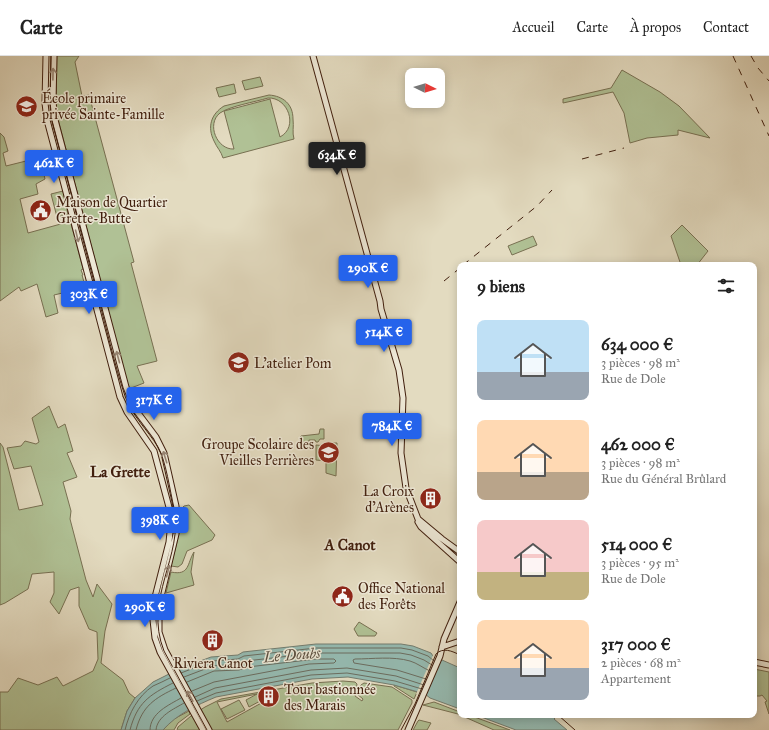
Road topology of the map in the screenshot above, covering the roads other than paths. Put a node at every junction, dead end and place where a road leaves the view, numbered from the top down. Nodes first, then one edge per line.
1 (46, 56) edge
2 (54, 56) edge
3 (313, 56) edge
4 (413, 508) junction
5 (418, 519) junction
6 (457, 546) edge
7 (457, 550) edge
8 (457, 559) edge
9 (457, 609) edge
10 (447, 632) junction
11 (457, 642) edge
12 (457, 642) edge
13 (442, 646) junction
14 (757, 663) edge
15 (757, 664) edge
16 (769, 665) edge
17 (769, 668) edge
18 (203, 730) edge
19 (209, 730) edge
20 (408, 730) edge

1 -> 18 main road
19 -> 2 main road
3 - 4 main road
4 - 5 main road
4 - 6 main road
5 - 7 main road
5 - 8 main road
9 - 10 main road
10 - 11 main road
10 - 13 main road
12 - 13 main road
13 - 20 main road
14 - 16 main road
15 - 17 main road

